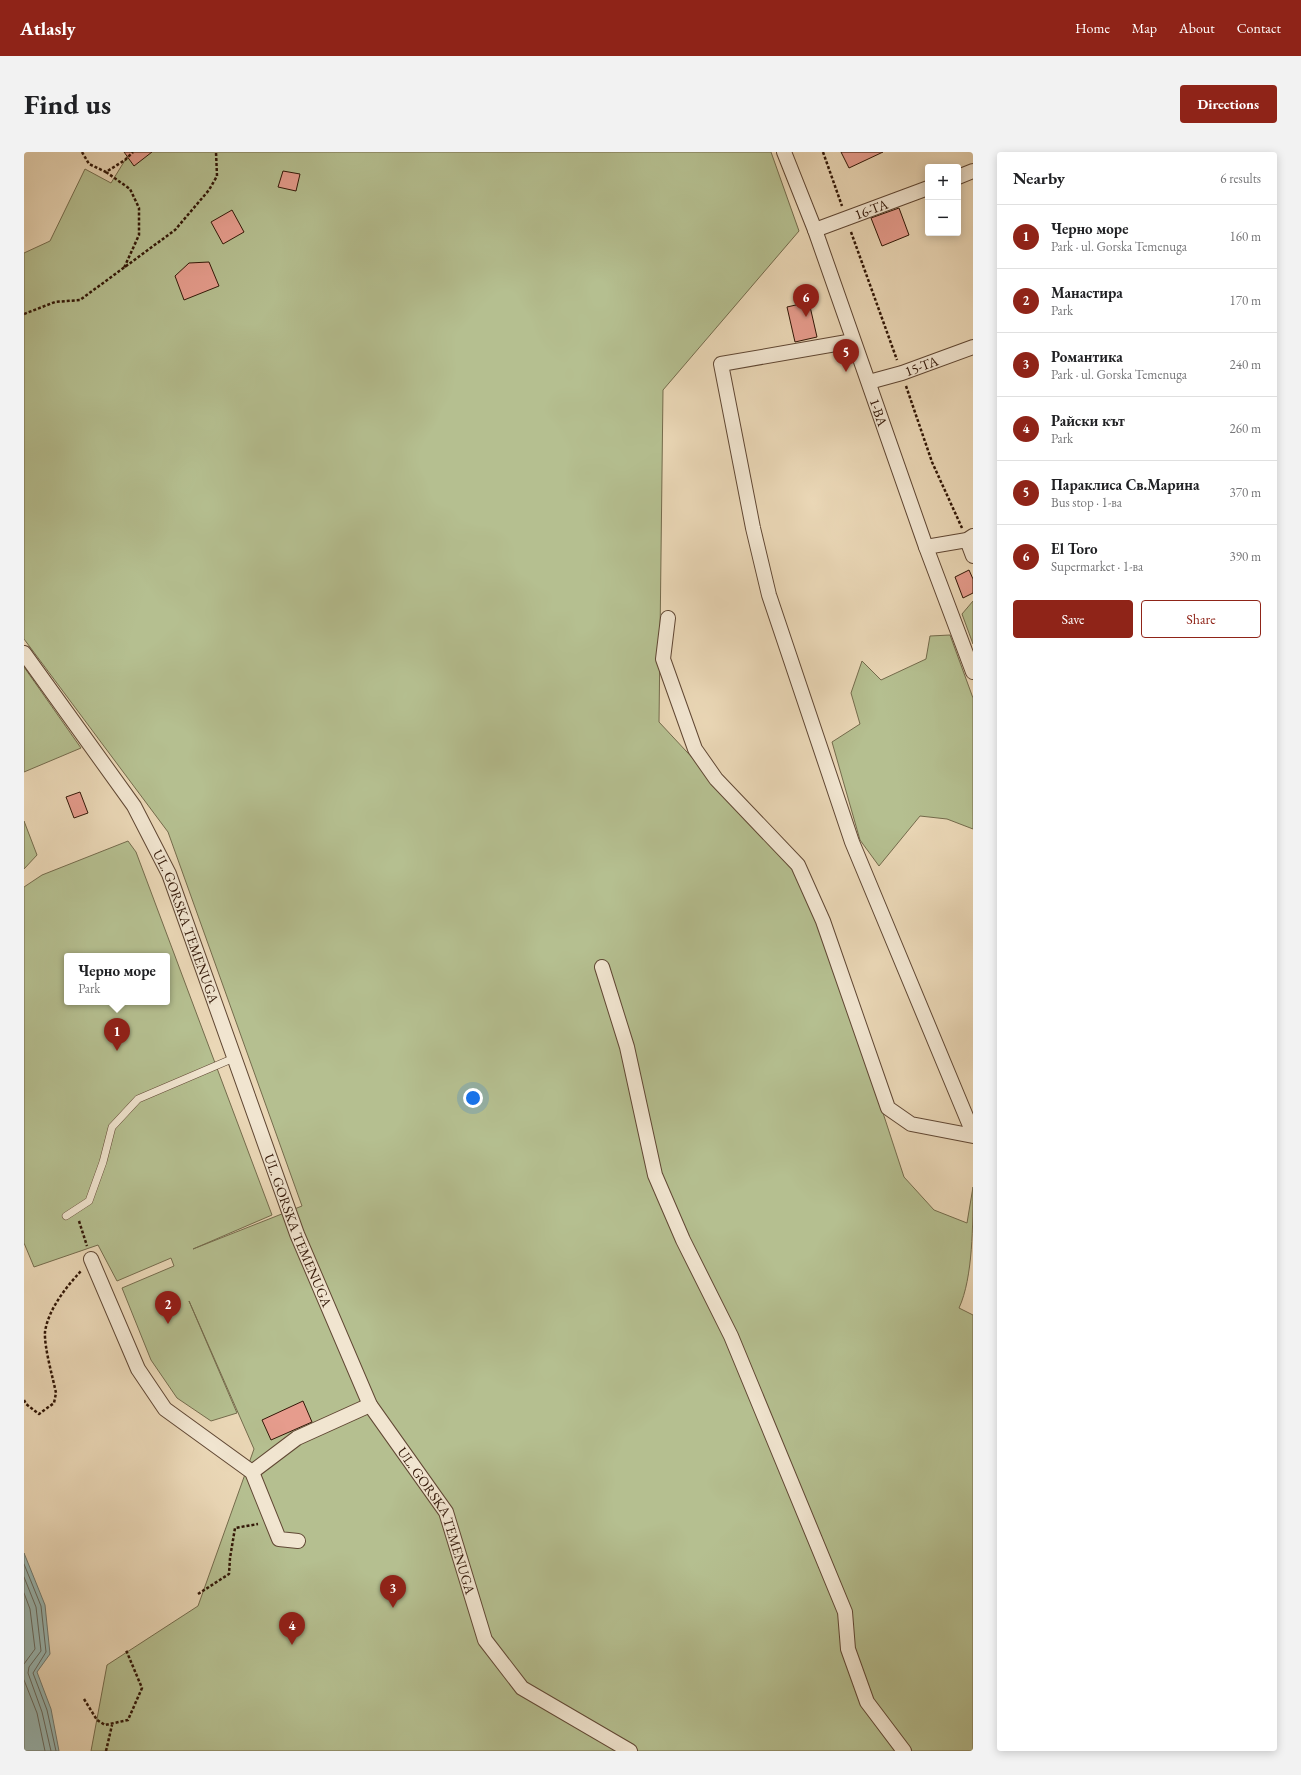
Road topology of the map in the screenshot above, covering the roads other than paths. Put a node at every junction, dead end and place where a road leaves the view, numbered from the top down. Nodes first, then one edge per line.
1 (784, 152) edge
2 (973, 171) edge
3 (961, 176) edge
4 (925, 189) edge
5 (815, 230) junction
6 (853, 341) junction
7 (973, 347) edge
8 (869, 382) junction
9 (971, 538) edge
10 (926, 547) junction
11 (973, 556) edge
12 (668, 618) dead end
13 (25, 655) edge
14 (973, 672) edge
15 (602, 967) dead end
16 (234, 1058) junction
17 (973, 1134) edge
18 (66, 1216) dead end
19 (91, 1259) road end
20 (370, 1405) junction
21 (252, 1472) junction
22 (298, 1541) dead end
23 (630, 1751) edge
24 (904, 1751) edge

1 - 5 street, 1-ВА
2 - 3 street
4 - 5 street, 16-ТА
5 - 6 street, 1-ВА
6 - 8 street, 1-ВА
6 - 17 street
7 - 8 street, 15-ТА
8 - 10 street, 1-ВА
9 - 10 street
9 - 11 street
10 - 14 street, 1-ВА
12 - 17 street
13 - 16 street, UL. GORSKA TEMENUGA
15 - 24 street
16 - 18 lane
16 - 20 street, UL. GORSKA TEMENUGA
19 - 21 street
20 - 21 street
20 - 23 street, UL. GORSKA TEMENUGA
21 - 22 street

